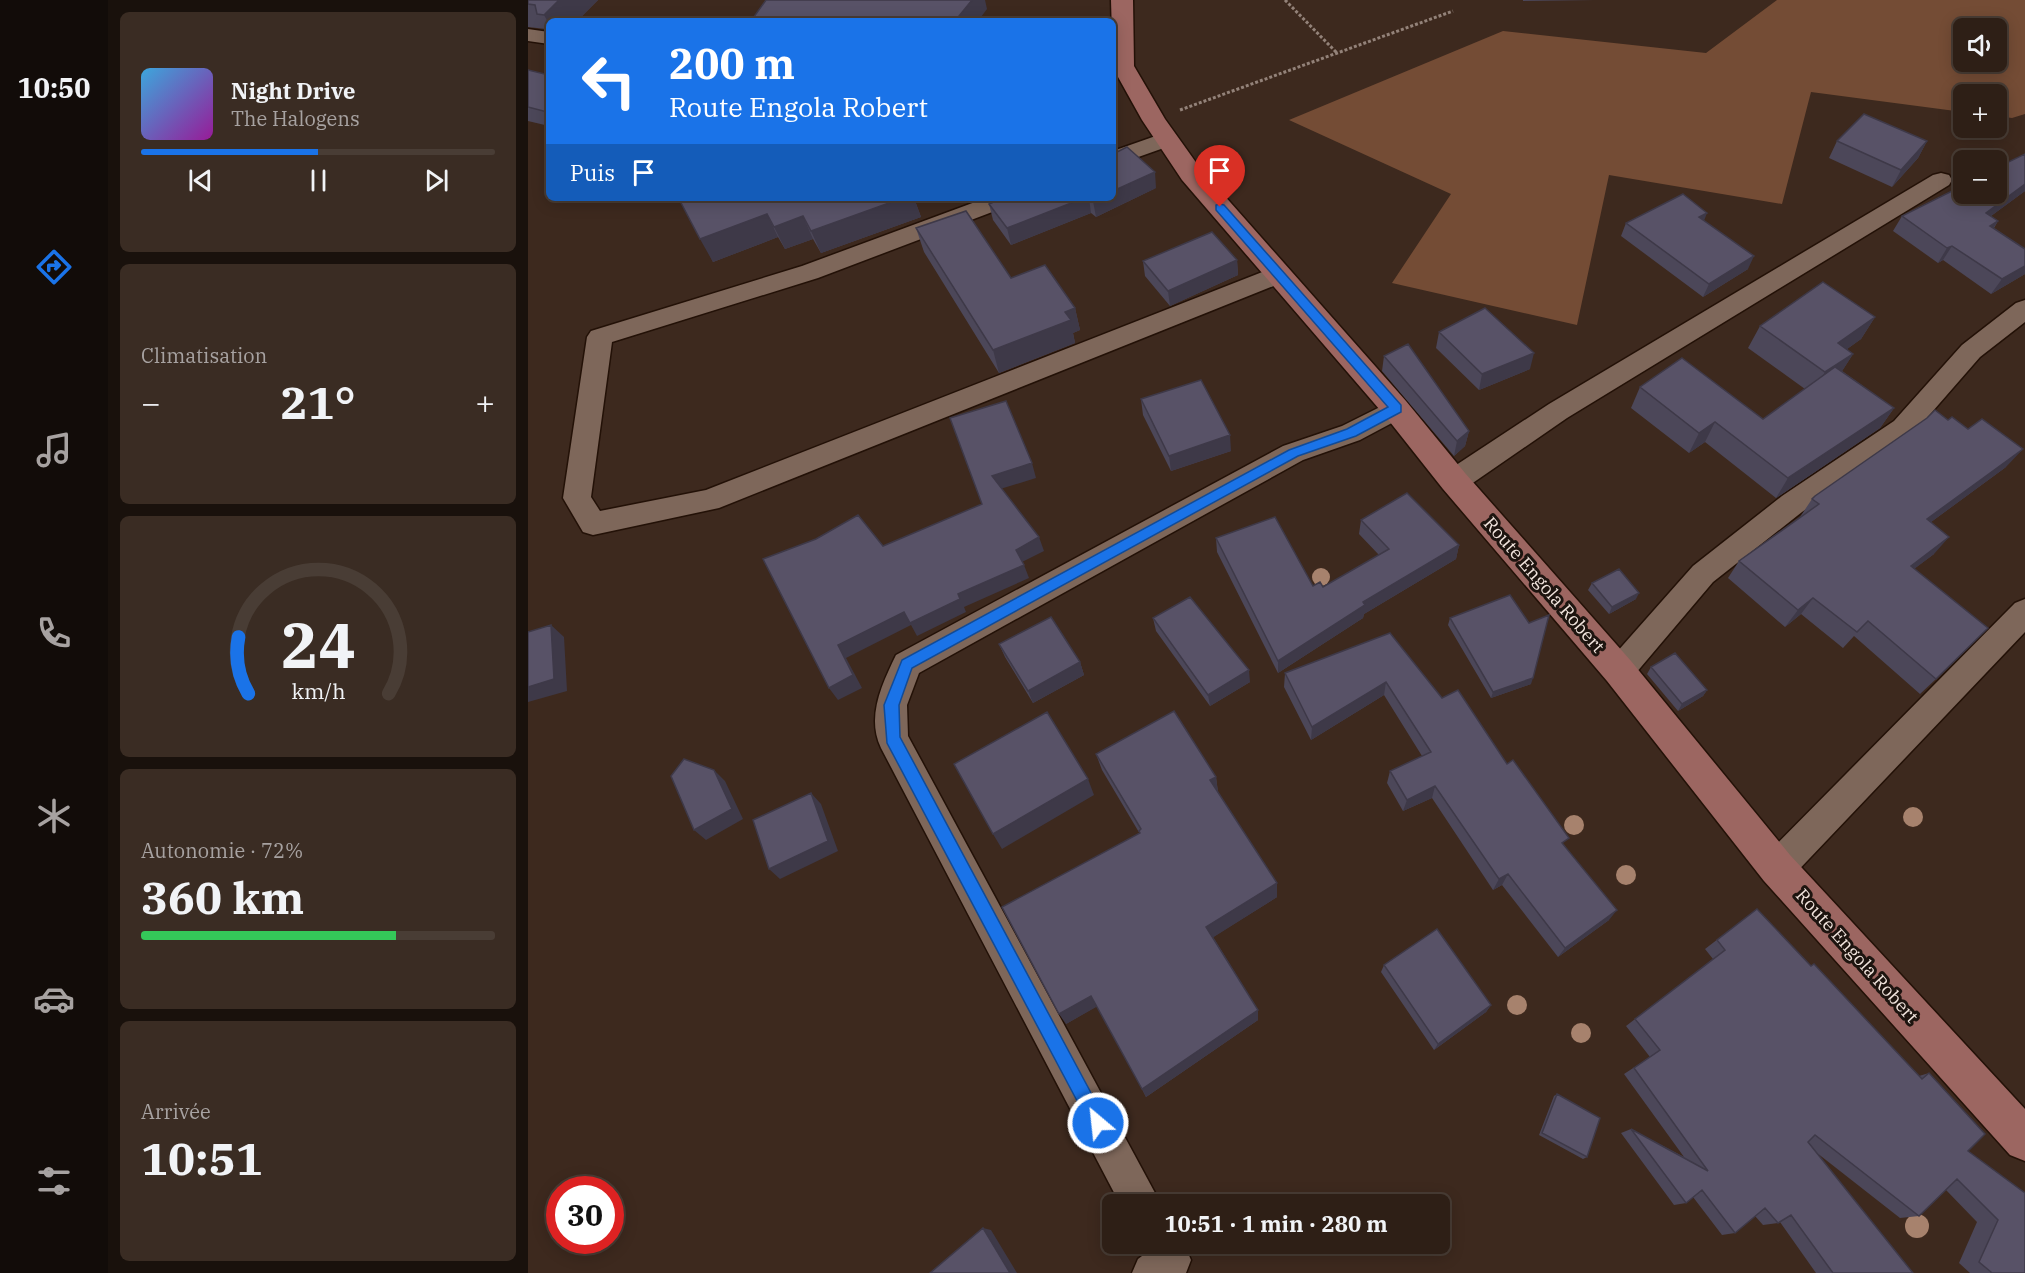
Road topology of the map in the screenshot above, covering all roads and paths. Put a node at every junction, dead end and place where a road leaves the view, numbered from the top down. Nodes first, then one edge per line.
1 (1122, 0) edge
2 (1285, 0) edge
3 (1453, 11) dead end
4 (528, 35) edge
5 (546, 38) edge
6 (1338, 53) junction
7 (1118, 66) edge
8 (1160, 129) junction
9 (1116, 157) edge
10 (1941, 180) dead end
11 (1000, 201) edge
12 (1278, 274) junction
13 (2025, 309) edge
14 (1396, 409) junction
15 (1454, 481) junction
16 (2025, 612) edge
17 (1619, 671) junction
18 (1777, 868) junction
19 (2025, 1140) edge
20 (1136, 1194) edge
21 (1168, 1254) edge
22 (1152, 1273) edge

1 - 7 street, Route Engola Robert
2 - 6 path
3 - 6 path
4 - 5 street
6 - 8 path
7 - 8 street, Route Engola Robert
8 - 9 street
8 - 12 street, Route Engola Robert
10 - 15 street
11 - 12 street
12 - 14 street, Route Engola Robert
13 - 17 street
14 - 15 street, Route Engola Robert
14 - 20 street
15 - 17 street, Route Engola Robert
16 - 18 street
17 - 18 street, Route Engola Robert
18 - 19 street, Route Engola Robert
21 - 22 street

